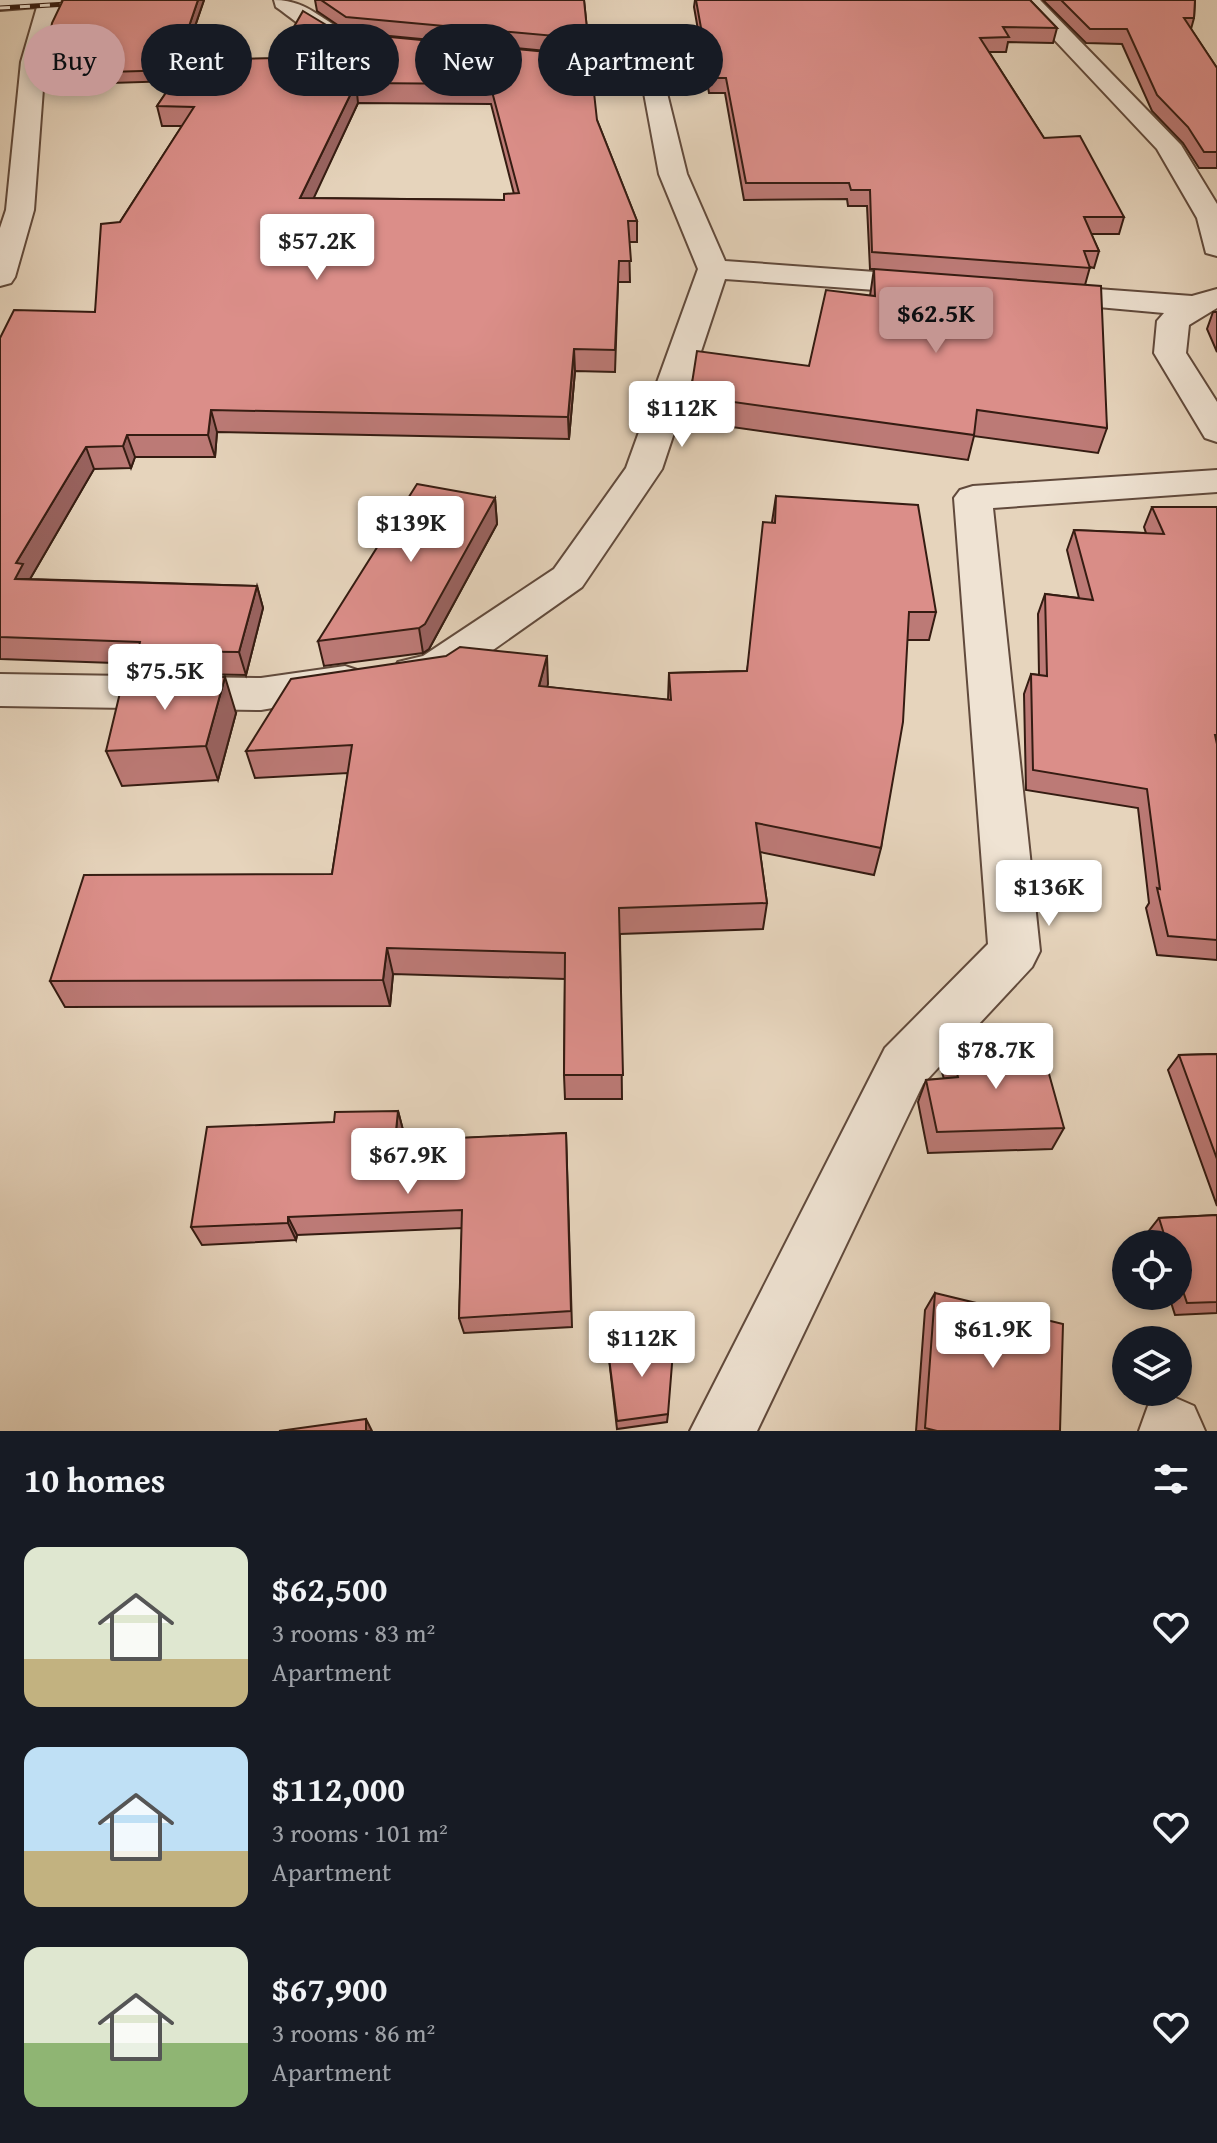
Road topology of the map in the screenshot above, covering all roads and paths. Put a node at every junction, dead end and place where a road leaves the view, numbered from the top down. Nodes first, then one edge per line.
1 (40, 0) edge
2 (50, 0) edge
3 (1028, 0) edge
4 (284, 2) edge
5 (0, 3) edge
6 (316, 24) edge
7 (522, 58) edge
8 (1217, 247) edge
9 (713, 269) junction
10 (0, 277) edge
11 (964, 288) edge
12 (1011, 291) edge
13 (1208, 300) edge
14 (1217, 431) edge
15 (1217, 481) edge
16 (0, 690) edge
17 (723, 1431) edge

1 - 5 street
2 - 10 street
3 - 8 street
4 - 6 street
7 - 9 street
9 - 11 street
9 - 16 street
12 - 13 street
13 - 14 street
15 - 17 street

